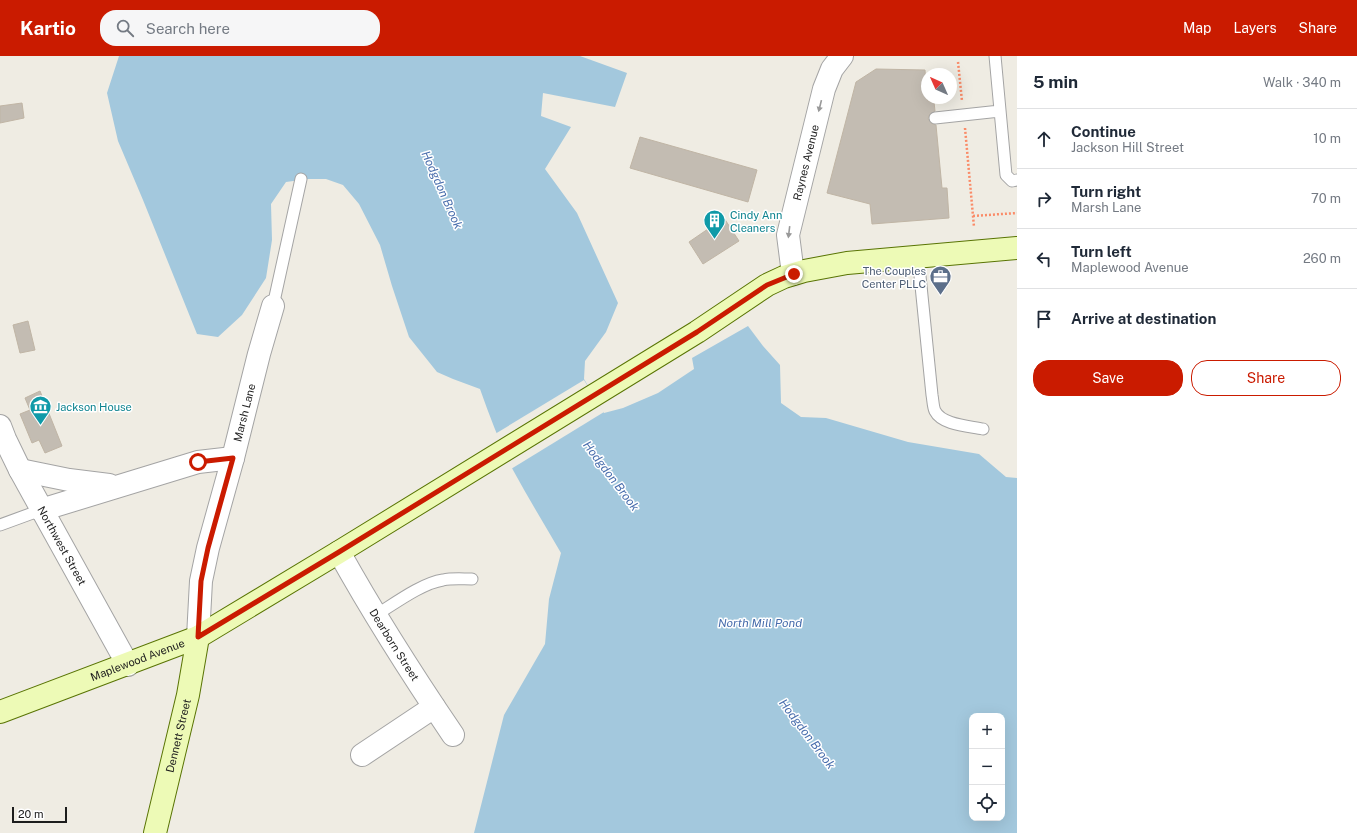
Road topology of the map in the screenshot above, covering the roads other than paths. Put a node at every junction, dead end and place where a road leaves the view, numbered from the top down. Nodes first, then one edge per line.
1 (995, 56) edge
2 (833, 60) edge
3 (1000, 111) junction
4 (936, 118) dead end
5 (301, 180) dead end
6 (1017, 180) edge
7 (1017, 248) edge
8 (918, 256) junction
9 (794, 274) junction
10 (273, 306) joint
11 (0, 426) edge
12 (983, 429) dead end
13 (233, 458) junction
14 (20, 470) junction
15 (118, 486) junction
16 (42, 510) junction
17 (0, 525) edge
18 (339, 552) junction
19 (472, 579) dead end
20 (376, 615) junction
21 (198, 637) junction
22 (128, 664) junction
23 (434, 707) junction
24 (0, 712) edge
25 (453, 735) dead end
26 (362, 755) dead end
27 (155, 833) edge

1 - 3 lane
2 -> 9 street, Raynes Avenue
3 - 4 lane
3 - 6 lane
5 - 10 lane
7 - 8 street, Maplewood Avenue
8 - 9 street, Maplewood Avenue
8 - 12 lane
9 - 18 street, Maplewood Avenue
10 - 13 street, Marsh Lane
11 - 14 street, Northwest Street
13 - 15 street
13 - 21 street, Marsh Lane
14 - 15 street
14 - 16 street, Northwest Street
15 - 16 street
16 - 17 lane
16 - 22 street, Northwest Street
18 - 20 street, Dearborn Street
18 - 21 street, Maplewood Avenue
19 - 20 lane
20 - 23 street, Dearborn Street
21 - 22 street, Maplewood Avenue
21 - 27 street, Dennett Street
22 - 24 street, Maplewood Avenue
23 - 25 street, Dearborn Street
23 - 26 street

